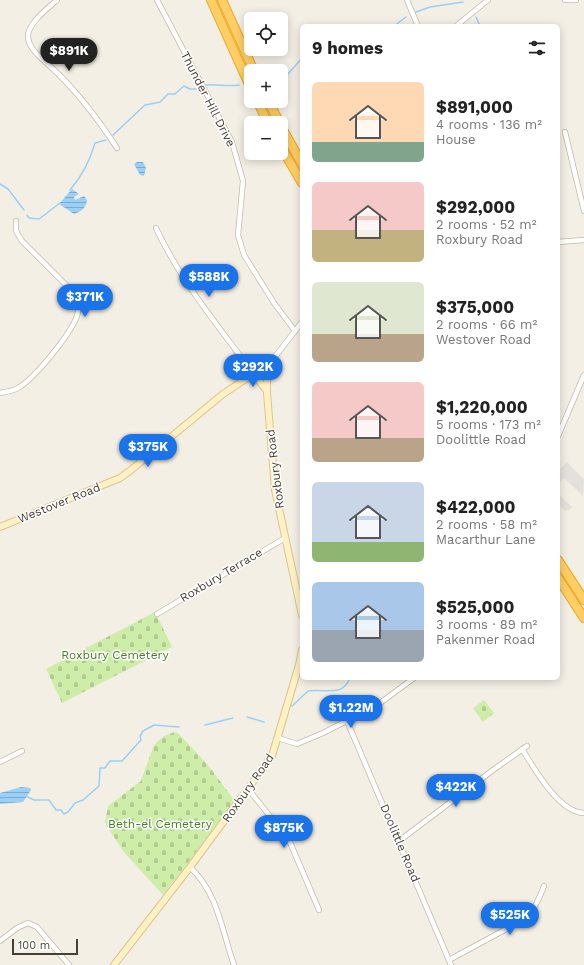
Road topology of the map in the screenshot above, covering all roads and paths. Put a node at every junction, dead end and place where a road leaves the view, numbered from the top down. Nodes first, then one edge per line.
1 (57, 0) edge
2 (158, 0) edge
3 (211, 0) edge
4 (222, 0) edge
5 (407, 0) edge
6 (488, 0) edge
7 (565, 0) edge
8 (576, 0) edge
9 (417, 24) edge
10 (458, 24) edge
11 (251, 64) edge
12 (244, 73) edge
13 (565, 132) dead end
14 (288, 139) edge
15 (117, 148) dead end
16 (288, 159) edge
17 (300, 160) edge
18 (300, 180) edge
19 (584, 211) edge
20 (16, 220) dead end
21 (156, 228) dead end
22 (584, 240) edge
23 (560, 242) edge
24 (300, 325) edge
25 (295, 331) junction
26 (270, 363) junction
27 (253, 373) junction
28 (584, 375) edge
29 (0, 393) edge
30 (267, 393) junction
31 (560, 431) edge
32 (0, 527) edge
33 (285, 538) junction
34 (560, 563) edge
35 (560, 581) edge
36 (584, 600) edge
37 (300, 606) edge
38 (156, 614) dead end
39 (584, 618) edge
40 (300, 665) edge
41 (411, 680) edge
42 (347, 721) junction
43 (278, 738) junction
44 (527, 746) dead end
45 (522, 749) junction
46 (22, 751) dead end
47 (0, 762) edge
48 (248, 790) junction
49 (584, 814) edge
50 (399, 841) junction
51 (190, 867) junction
52 (544, 886) dead end
53 (318, 910) dead end
54 (0, 941) edge
55 (450, 962) edge
56 (69, 965) edge
57 (114, 965) edge
58 (233, 965) edge

1 - 15 street
2 - 25 street, Thunder Hill Drive
3 - 12 highway
4 - 11 highway
5 - 9 street
6 - 10 street
7 - 8 street
13 - 19 street
14 - 17 highway
16 - 18 highway
20 - 29 street
21 - 27 street
22 - 23 street
24 - 25 street
25 - 26 street
26 - 27 street, Westover Road
26 - 30 street, Roxbury Road
27 - 30 street, Roxbury Road
27 - 32 street, Westover Road
28 - 31 street
30 - 33 street, Roxbury Road
33 - 37 street, Roxbury Road
33 - 38 street, Roxbury Terrace
34 - 36 highway
35 - 39 highway
40 - 43 street, Roxbury Road
41 - 42 street
42 - 43 street
42 - 50 street, Doolittle Road
43 - 48 street, Roxbury Road
44 - 45 street
45 - 49 street
45 - 50 street
46 - 47 street
48 - 51 street, Roxbury Road
48 - 53 street
50 - 55 street, Doolittle Road
51 - 57 street, Roxbury Road
51 - 58 street
52 - 55 street
54 - 56 street

